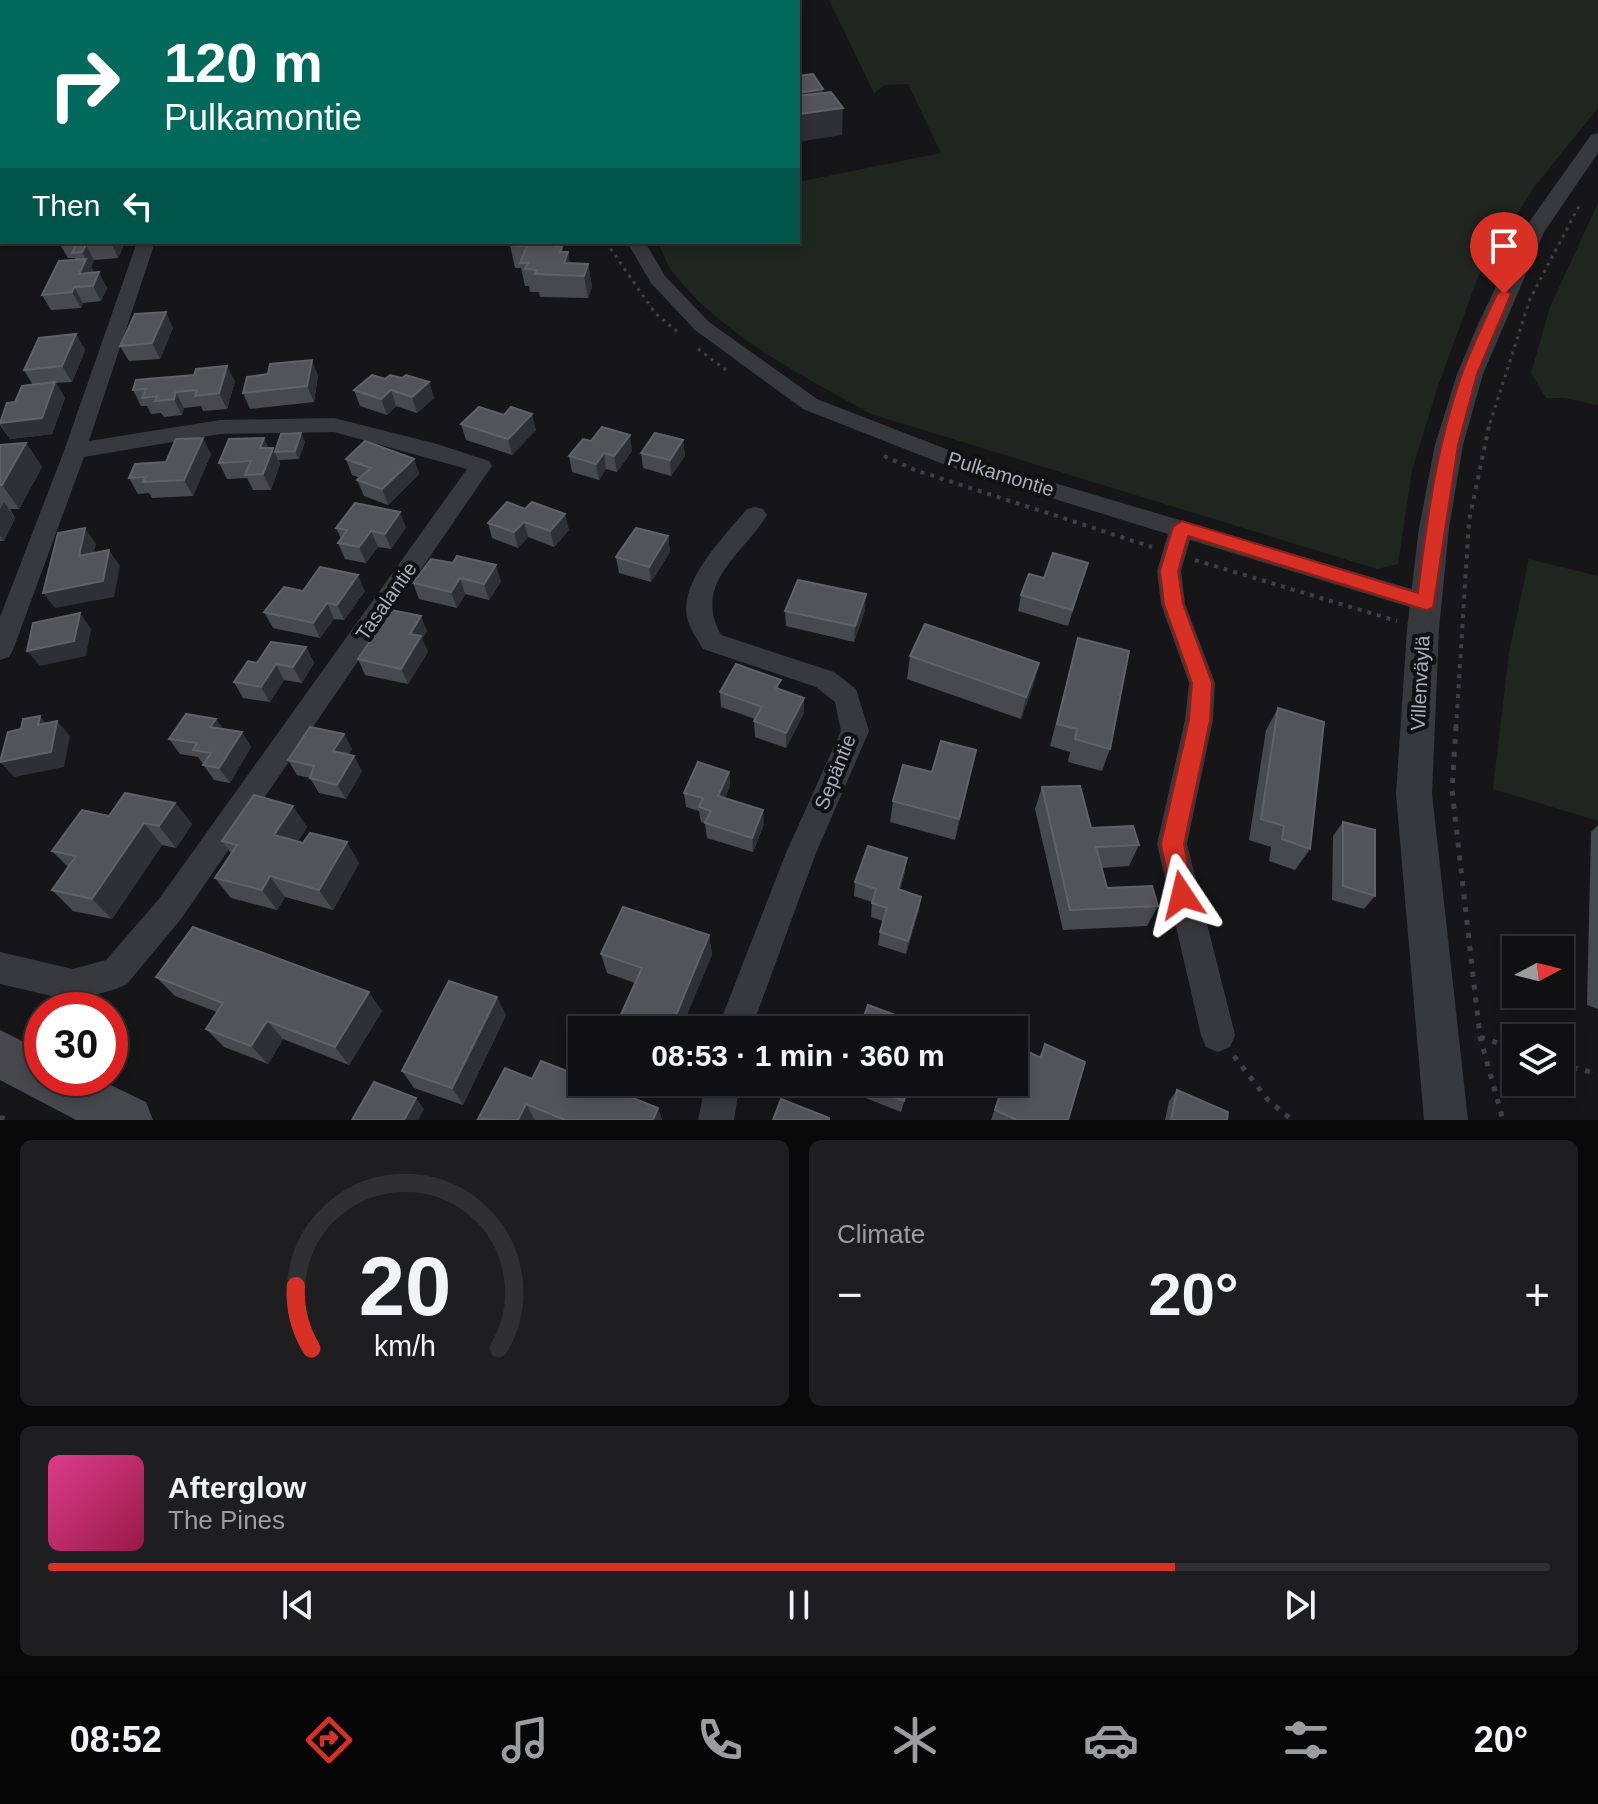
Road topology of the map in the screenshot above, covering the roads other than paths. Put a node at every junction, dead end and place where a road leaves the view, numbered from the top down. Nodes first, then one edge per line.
1 (1598, 139) edge
2 (145, 244) edge
3 (637, 244) edge
4 (75, 451) junction
5 (755, 515) dead end
6 (1182, 527) junction
7 (1426, 603) junction
8 (0, 650) edge
9 (0, 968) edge
10 (739, 1016) edge
11 (1218, 1035) road end
12 (0, 1054) edge
13 (24, 1067) edge
14 (81, 1096) edge
15 (720, 1096) edge
16 (128, 1120) edge
17 (716, 1120) edge
18 (1446, 1120) edge

1 - 7 street, Villenväylä
2 - 4 street
3 - 6 street, Pulkamontie
4 - 8 street
4 - 9 street, Tasalantie
5 - 10 street, Sepäntie
6 - 7 street, Pulkamontie
6 - 11 street
7 - 18 street, Villenväylä
12 - 13 main road
14 - 16 main road
15 - 17 street

